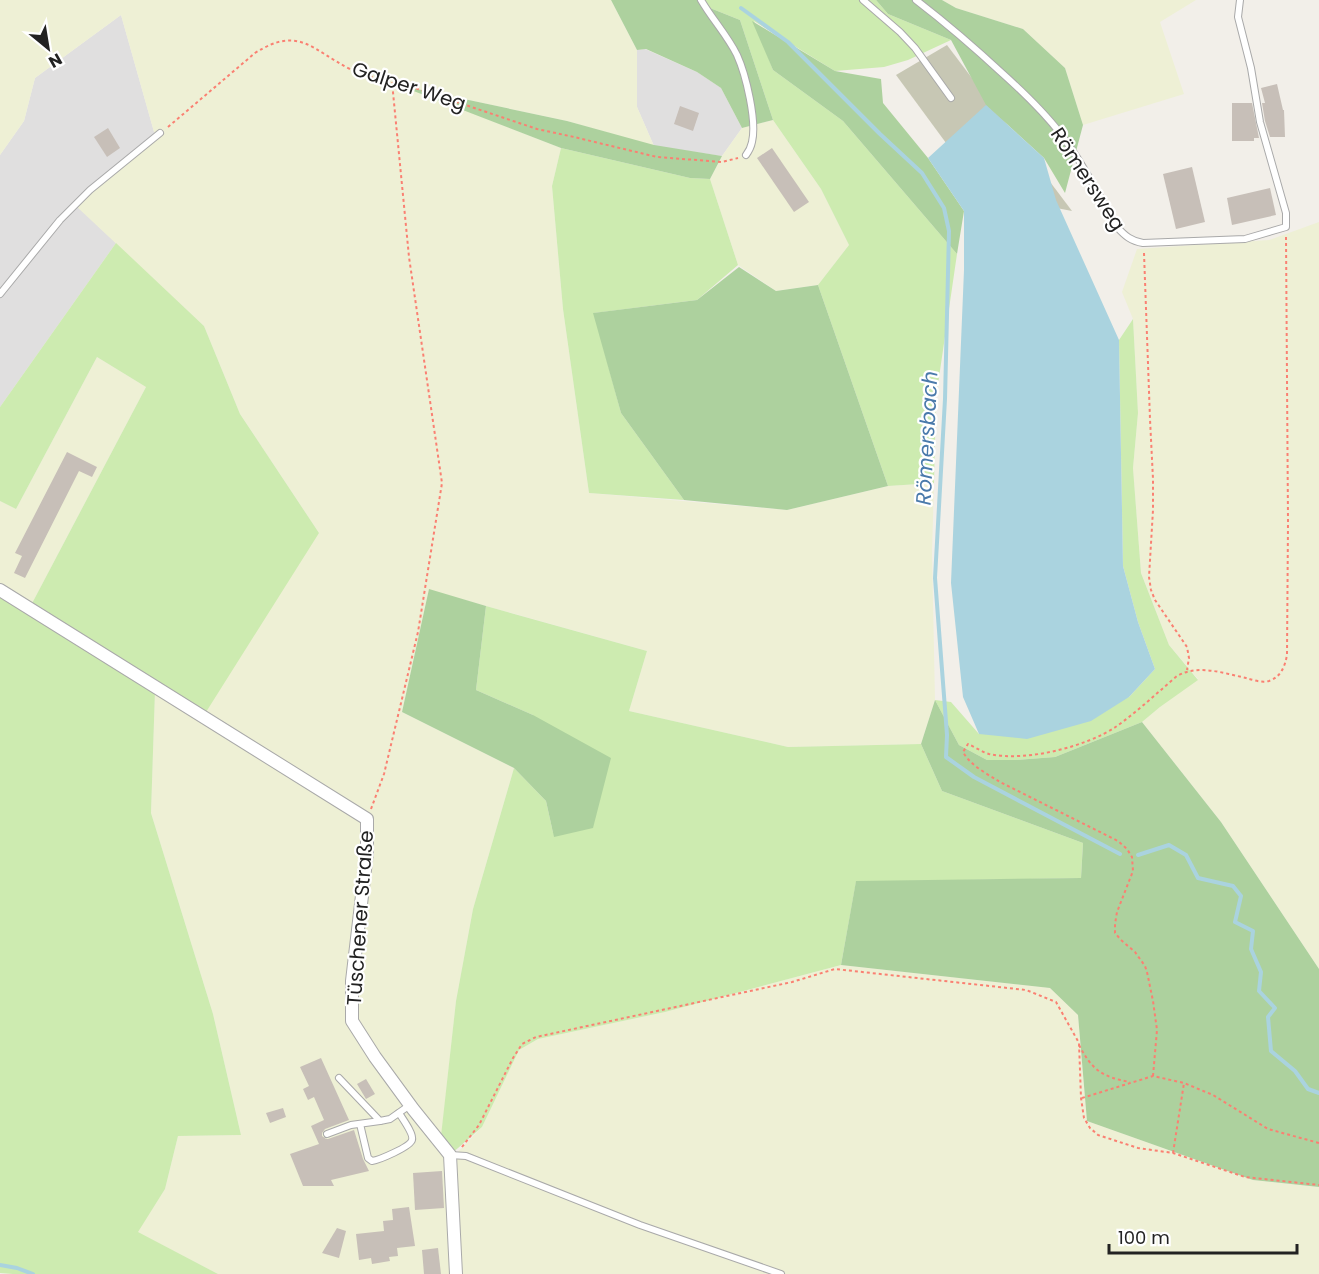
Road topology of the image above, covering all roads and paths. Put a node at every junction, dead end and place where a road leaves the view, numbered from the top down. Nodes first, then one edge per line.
1 (701, 0) edge
2 (863, 0) edge
3 (916, 0) edge
4 (1240, 0) edge
5 (392, 82) junction
6 (951, 98) dead end
7 (160, 133) joint
8 (746, 155) joint
9 (1286, 227) junction
10 (1143, 243) junction
11 (0, 294) edge
12 (0, 590) edge
13 (1187, 670) junction
14 (367, 819) junction
15 (1079, 1043) junction
16 (1153, 1076) junction
17 (339, 1078) dead end
18 (1132, 1082) junction
19 (1184, 1083) junction
20 (1081, 1098) junction
21 (410, 1105) junction
22 (399, 1113) junction
23 (380, 1121) junction
24 (360, 1124) junction
25 (327, 1134) dead end
26 (1319, 1143) edge
27 (1173, 1153) junction
28 (450, 1155) junction
29 (1319, 1185) edge
30 (456, 1274) edge
31 (781, 1274) edge

1 - 8 lane
2 - 6 lane
3 - 10 lane, Römersweg
4 - 9 lane
5 - 7 path, Galper Weg
5 - 8 path, Galper Weg
5 - 14 path
7 - 11 lane
9 - 10 lane, Römersweg
9 - 13 path
10 - 13 path
12 - 14 street, Tüschener Straße
13 - 16 path
14 - 21 street, Tüschener Straße
15 - 18 path
15 - 20 path
15 - 28 path
16 - 18 path
16 - 19 path
17 - 23 lane
18 - 20 path
19 - 26 path
19 - 27 path
20 - 27 path
21 - 22 lane
21 - 28 street, Tüschener Straße
22 - 23 lane
22 - 24 lane
23 - 24 lane
24 - 25 lane
27 - 29 path
28 - 30 street
28 - 31 lane

